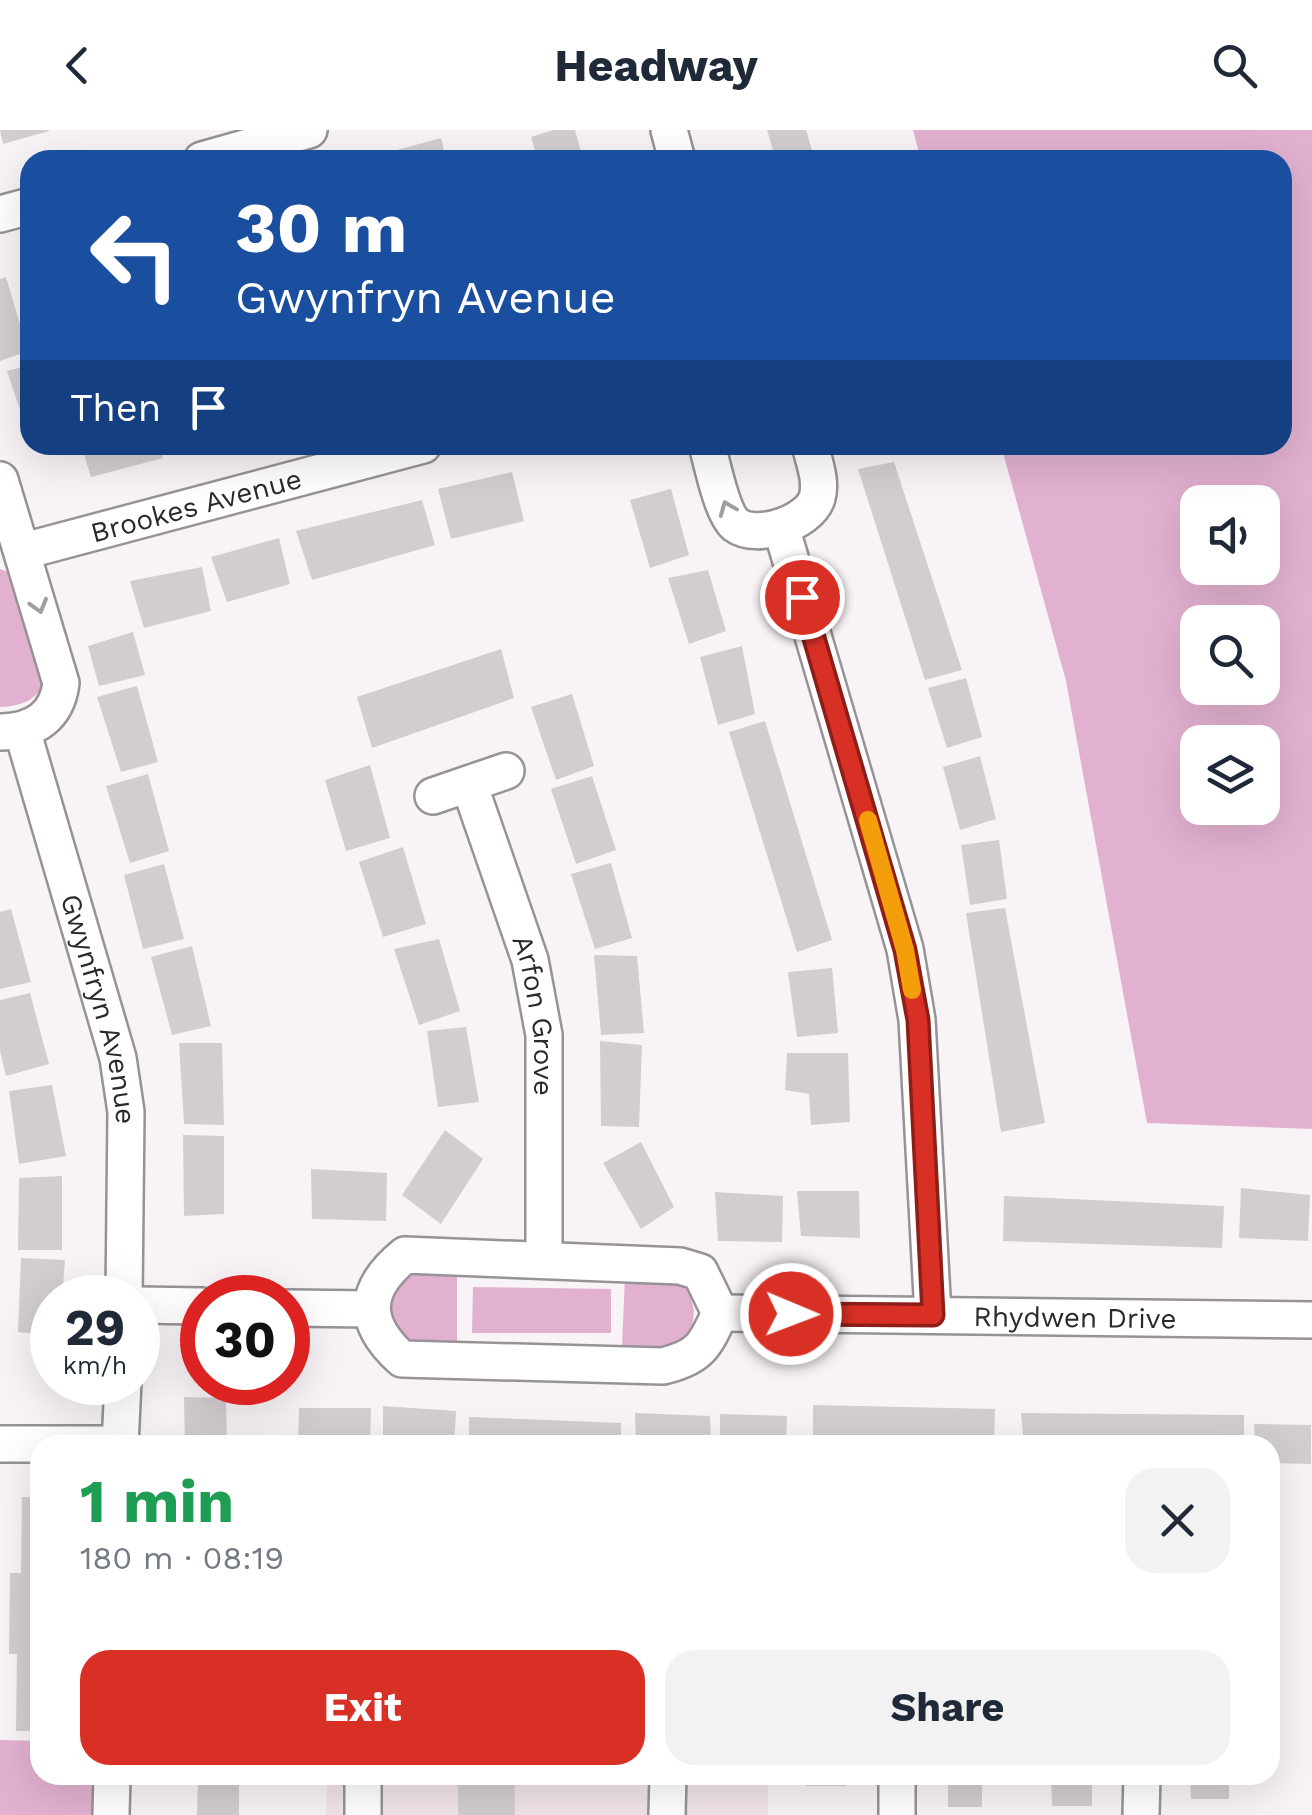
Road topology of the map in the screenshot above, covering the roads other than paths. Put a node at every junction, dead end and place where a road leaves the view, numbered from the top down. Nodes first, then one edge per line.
1 (309, 130) edge
2 (253, 138) edge
3 (225, 150) edge
4 (386, 455) edge
5 (710, 455) edge
6 (813, 455) edge
7 (0, 480) edge
8 (781, 527) junction
9 (24, 551) junction
10 (11, 731) edge
11 (506, 771) dead end
12 (469, 784) junction
13 (433, 796) dead end
14 (544, 1260) junction
15 (124, 1275) edge
16 (310, 1308) edge
17 (370, 1309) junction
18 (720, 1313) junction
19 (933, 1315) junction
20 (1312, 1320) edge
21 (121, 1405) edge
22 (120, 1435) edge
23 (0, 1444) edge
24 (30, 1444) edge
25 (112, 1785) edge
26 (364, 1785) edge
27 (668, 1785) edge
28 (897, 1785) edge
29 (1142, 1785) edge
30 (112, 1815) edge
31 (363, 1815) edge
32 (667, 1815) edge
33 (897, 1815) edge
34 (1141, 1815) edge

1 - 2 street
2 - 3 street
4 - 9 street, Brookes Avenue
8 -> 5 street
6 - 8 street
7 - 9 street, Gwynfryn Avenue
8 - 19 street
9 -> 10 street, Gwynfryn Avenue
10 - 15 street, Gwynfryn Avenue
11 - 12 street
12 - 13 street
12 - 14 street, Arfon Grove
14 - 17 street
14 - 18 street
16 - 17 street
17 - 18 street
18 - 19 street, Rhydwen Drive
19 - 20 street, Rhydwen Drive
21 - 22 street
23 - 24 street
25 - 30 street
26 - 31 street
27 - 32 street
28 - 33 street
29 - 34 street

